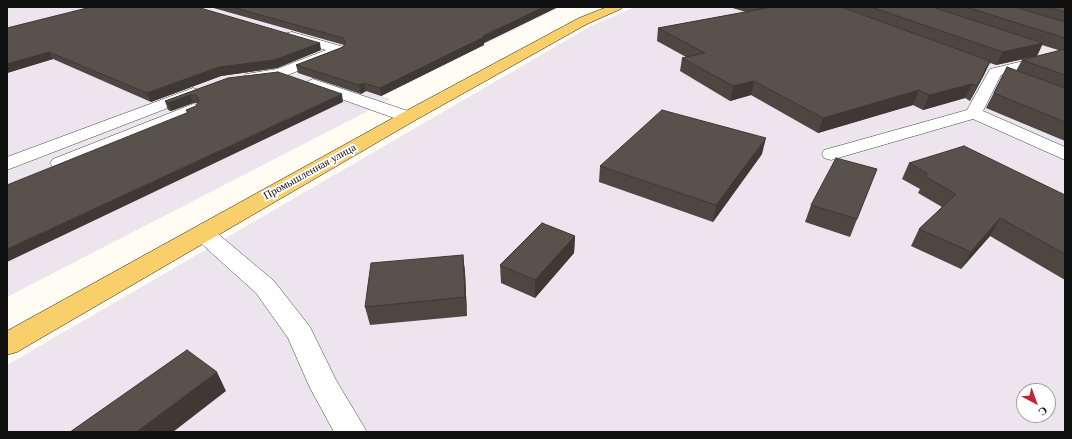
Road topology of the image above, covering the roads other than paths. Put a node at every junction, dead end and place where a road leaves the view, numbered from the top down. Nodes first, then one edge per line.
1 (617, 7) edge
2 (280, 33) edge
3 (1035, 49) edge
4 (1061, 56) edge
5 (988, 70) junction
6 (280, 73) junction
7 (1016, 80) edge
8 (239, 84) edge
9 (974, 113) junction
10 (408, 117) junction
11 (831, 154) dead end
12 (1065, 154) edge
13 (60, 163) edge
14 (7, 164) edge
15 (202, 233) junction
16 (7, 344) edge
17 (351, 432) edge

1 - 10 main road, Промышленная улица
2 - 6 lane
3 - 4 lane
4 - 5 lane
5 - 7 lane
5 - 9 lane
6 - 8 lane
6 - 10 lane
9 - 11 lane
9 - 12 lane
10 - 15 main road, Промышленная улица
13 - 14 lane
15 - 16 main road, Промышленная улица
15 - 17 lane

